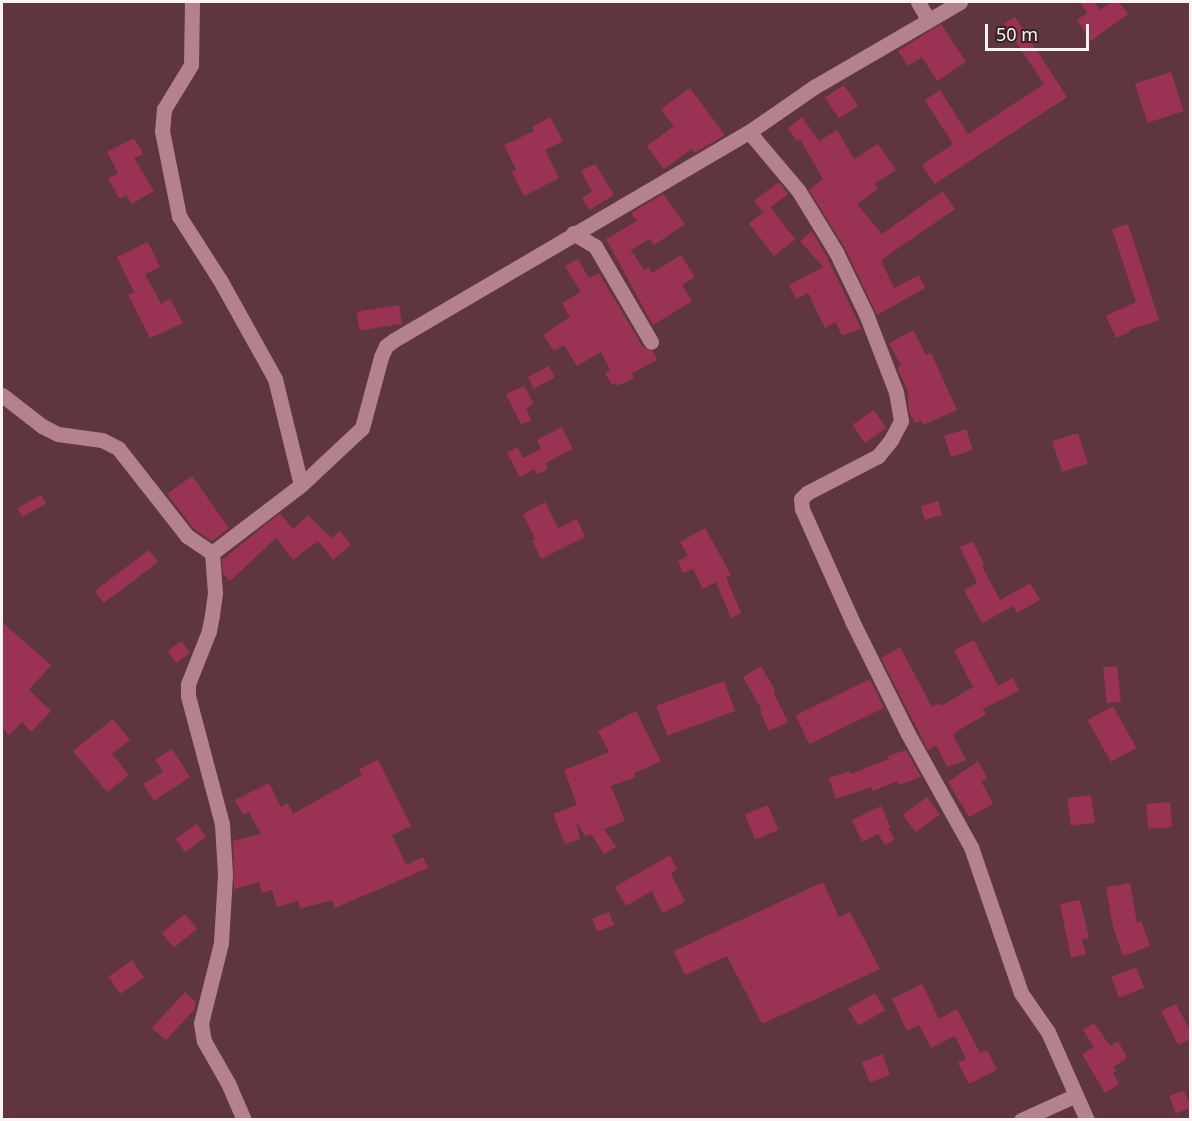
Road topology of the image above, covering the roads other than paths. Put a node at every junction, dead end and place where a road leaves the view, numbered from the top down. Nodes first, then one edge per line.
1 (192, 2) edge
2 (918, 2) edge
3 (960, 2) edge
4 (928, 19) junction
5 (749, 132) junction
6 (573, 233) junction
7 (651, 342) dead end
8 (2, 395) edge
9 (301, 485) junction
10 (212, 553) junction
11 (1076, 1095) junction
12 (244, 1119) edge
13 (1021, 1119) edge
14 (1087, 1119) edge

1 - 9 street
2 - 4 street
3 - 4 street
4 - 5 street
5 - 6 street
5 - 11 street
6 - 7 street
6 - 9 street
8 - 10 street
9 - 10 street
10 - 12 street
11 - 13 street
11 - 14 street

